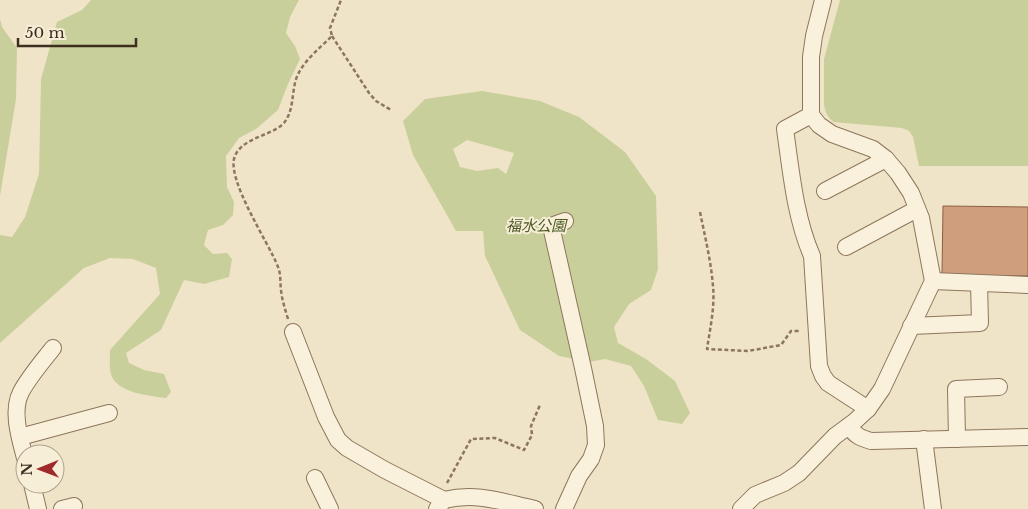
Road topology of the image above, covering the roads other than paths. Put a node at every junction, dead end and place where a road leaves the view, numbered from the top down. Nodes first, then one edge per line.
1 (823, 0) edge
2 (810, 114) junction
3 (886, 159) junction
4 (825, 191) dead end
5 (917, 209) junction
6 (565, 221) dead end
7 (846, 247) dead end
8 (933, 282) junction
9 (980, 283) junction
10 (1028, 285) edge
11 (911, 326) junction
12 (293, 332) road end
13 (53, 348) dead end
14 (999, 387) dead end
15 (868, 409) junction
16 (109, 413) dead end
17 (849, 426) junction
18 (20, 437) junction
19 (1028, 437) edge
20 (924, 439) junction
21 (957, 439) junction
22 (22, 444) edge
23 (315, 478) dead end
24 (34, 494) edge
25 (440, 502) edge
26 (749, 506) edge
27 (38, 509) edge
28 (330, 509) edge
29 (535, 509) edge
30 (564, 509) edge
31 (933, 509) edge

1 - 2 street
2 - 3 street
2 - 15 street
3 - 4 street
3 - 5 street
5 - 7 street
5 - 8 street
6 - 30 street
8 - 9 street
8 - 11 street
9 - 10 street
9 - 11 street
11 - 15 street
12 - 25 street
13 - 18 street
14 - 21 street
15 - 17 street
16 - 18 street
17 - 20 street
17 - 26 street
18 - 22 street
19 - 21 street
20 - 21 street
20 - 31 street
23 - 28 street
24 - 27 street
25 - 29 street

